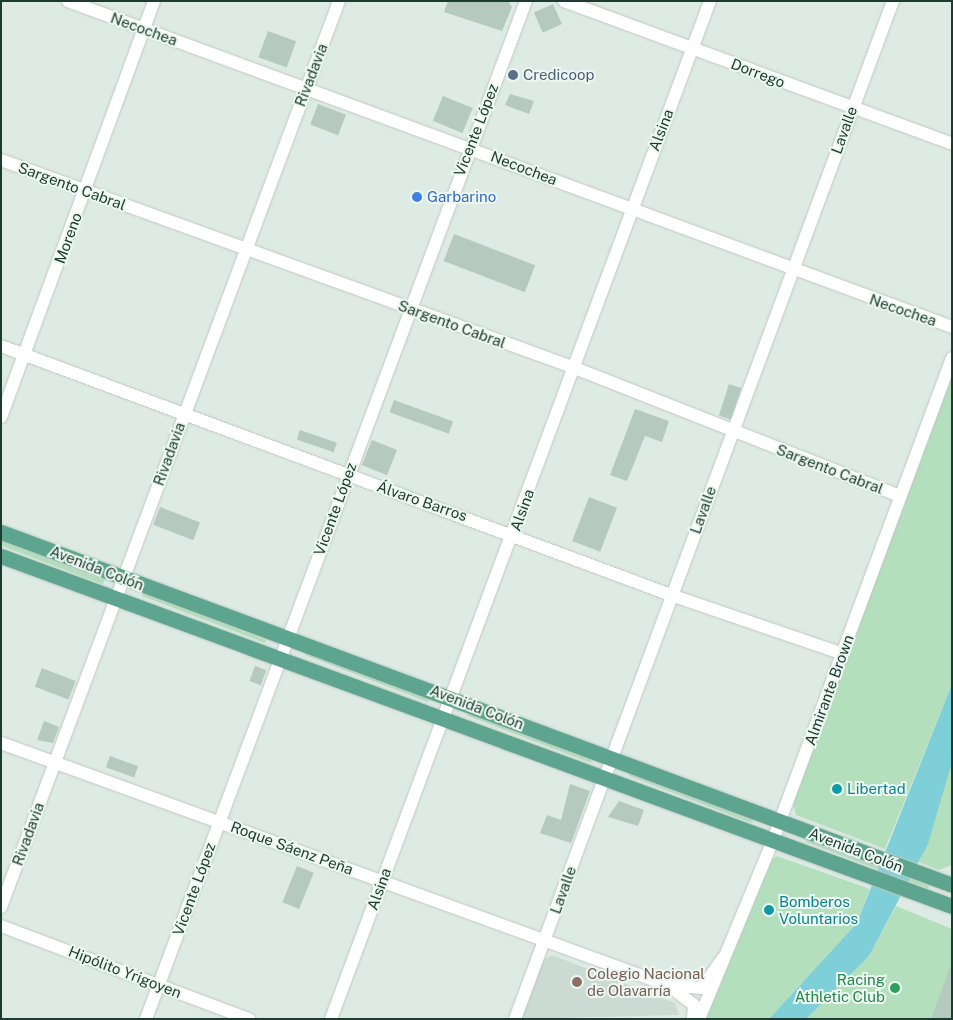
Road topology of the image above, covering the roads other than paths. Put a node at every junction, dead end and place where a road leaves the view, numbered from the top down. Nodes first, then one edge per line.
1 (68, 1) edge
2 (154, 1) edge
3 (339, 1) edge
4 (526, 1) edge
5 (564, 1) edge
6 (710, 1) edge
7 (893, 1) edge
8 (143, 29) junction
9 (692, 48) junction
10 (306, 88) junction
11 (852, 108) junction
12 (952, 144) edge
13 (469, 147) junction
14 (1, 160) edge
15 (85, 191) junction
16 (631, 210) junction
17 (246, 249) junction
18 (792, 272) junction
19 (410, 308) junction
20 (952, 327) edge
21 (1, 346) edge
22 (24, 355) junction
23 (952, 358) edge
24 (574, 368) junction
25 (184, 413) junction
26 (1, 417) edge
27 (732, 432) junction
28 (346, 474) junction
29 (900, 496) junction
30 (1, 532) edge
31 (513, 533) junction
32 (1, 556) edge
33 (123, 578) junction
34 (672, 595) junction
35 (116, 598) junction
36 (289, 638) junction
37 (843, 654) junction
38 (281, 658) junction
39 (450, 696) junction
40 (443, 715) junction
41 (1, 743) edge
42 (610, 758) junction
43 (54, 762) junction
44 (604, 777) junction
45 (219, 821) junction
46 (780, 821) junction
47 (773, 840) junction
48 (382, 880) junction
49 (952, 886) edge
50 (949, 905) edge
51 (1, 907) edge
52 (1, 926) edge
53 (543, 943) junction
54 (724, 957) junction
55 (159, 984) junction
56 (667, 985) junction
57 (146, 1019) edge
58 (249, 1019) edge
59 (332, 1019) edge
60 (515, 1019) edge
61 (692, 1019) edge
62 (699, 1019) edge

1 - 8 street, Necochea
2 - 8 street, Moreno
3 - 10 street, Rivadavia
4 - 13 street, Vicente López
5 - 9 street, Dorrego
6 - 9 street, Alsina
7 - 11 street, Lavalle
8 - 10 street, Necochea
8 - 15 street, Moreno
9 - 11 street, Dorrego
9 - 16 street, Alsina
10 - 13 street, Necochea
10 - 17 street, Rivadavia
11 - 12 street, Dorrego
11 - 18 street, Lavalle
13 - 16 street, Necochea
13 - 19 street, Vicente López
14 - 15 street, Sargento Cabral
15 - 17 street, Sargento Cabral
15 - 22 street, Moreno
16 - 18 street, Necochea
16 - 24 street, Alsina
17 - 19 street, Sargento Cabral
17 - 25 street, Rivadavia
18 - 20 street, Necochea
18 - 27 street, Lavalle
19 - 24 street, Sargento Cabral
19 - 28 street, Vicente López
21 - 22 street, Álvaro Barros
22 - 25 street, Álvaro Barros
22 - 26 street, Moreno
23 - 29 street, Almirante Brown
24 - 27 street, Sargento Cabral
24 - 31 street, Alsina
25 - 28 street, Álvaro Barros
25 - 33 street, Rivadavia
27 - 29 street, Sargento Cabral
27 - 34 street, Lavalle
28 - 31 street, Álvaro Barros
28 - 36 street, Vicente López
29 - 37 street, Almirante Brown
30 - 33 main road, Avenida Colón
31 - 34 street, Álvaro Barros
31 - 39 street, Alsina
32 - 35 main road, Avenida Colón
33 - 35 street, Rivadavia
33 - 36 main road, Avenida Colón
34 - 37 street, Álvaro Barros
34 - 42 street, Lavalle
35 - 38 main road, Avenida Colón
35 - 43 street, Rivadavia
36 - 38 street, Vicente López
36 - 39 main road, Avenida Colón
37 - 46 street, Almirante Brown
38 - 40 main road, Avenida Colón
38 - 45 street, Vicente López
39 - 40 street, Alsina
39 - 42 main road, Avenida Colón
40 - 44 main road, Avenida Colón
40 - 48 street, Alsina
41 - 43 street, Roque Sáenz Peña
42 - 44 street, Lavalle
42 - 46 main road, Avenida Colón
43 - 45 street, Roque Sáenz Peña
43 - 51 street, Rivadavia
44 - 47 main road, Avenida Colón
44 - 53 street, Lavalle
45 - 48 street, Roque Sáenz Peña
45 - 55 street, Vicente López
46 - 47 street, Almirante Brown
46 - 49 main road, Avenida Colón
47 - 50 main road, Avenida Colón
47 - 54 street, Almirante Brown
48 - 53 street, Roque Sáenz Peña
48 - 59 street, Alsina
49 - 50 street
52 - 55 street, Hipólito Yrigoyen
53 - 56 street, Roque Sáenz Peña
53 - 60 street, Lavalle
54 - 56 street
54 - 62 street, Almirante Brown
55 - 57 street, Vicente López
55 - 58 street, Hipólito Yrigoyen
56 - 61 street

